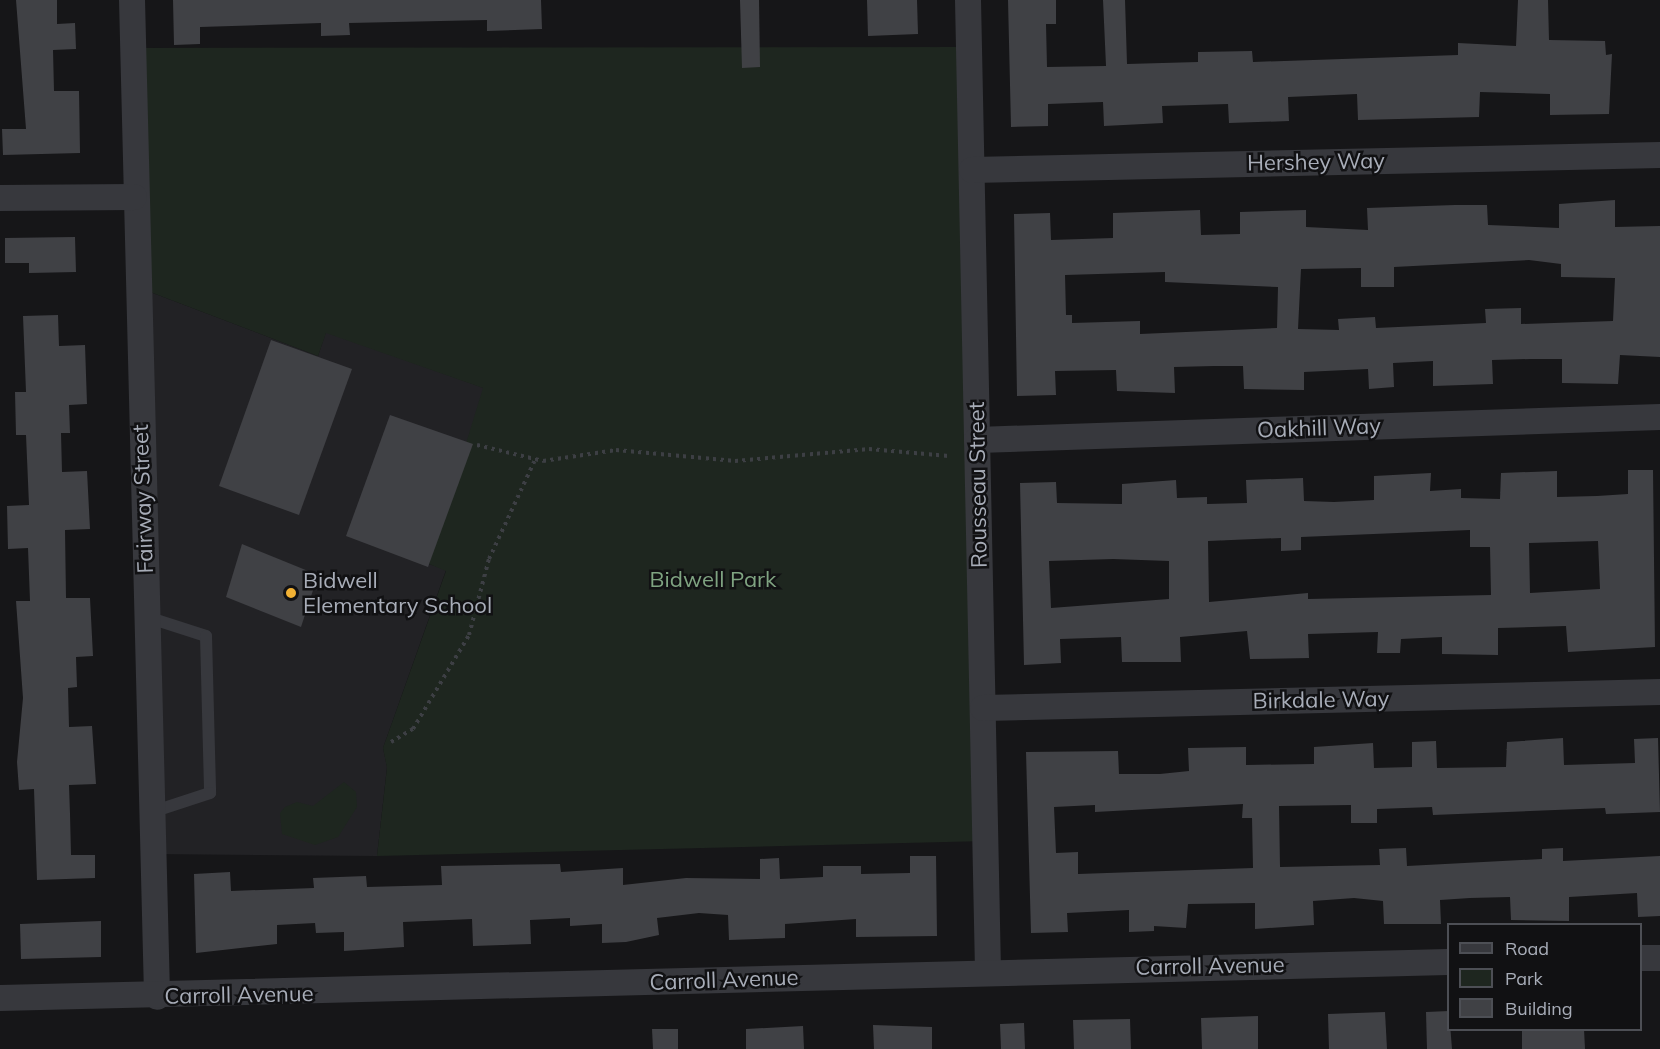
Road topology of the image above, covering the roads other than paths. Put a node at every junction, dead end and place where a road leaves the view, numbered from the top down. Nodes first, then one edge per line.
1 (132, 0) edge
2 (968, 0) edge
3 (1660, 154) edge
4 (972, 170) junction
5 (134, 197) junction
6 (0, 198) edge
7 (1660, 417) edge
8 (977, 440) junction
9 (146, 617) junction
10 (1660, 692) edge
11 (983, 708) junction
12 (152, 812) junction
13 (1642, 958) edge
14 (1660, 958) edge
15 (1447, 962) edge
16 (988, 970) junction
17 (157, 997) junction
18 (0, 998) edge

1 - 5 street, Fairway Street
2 - 4 street, Rousseau Street
3 - 4 street, Hershey Way
4 - 8 street, Rousseau Street
5 - 6 street
5 - 9 street, Fairway Street
7 - 8 street, Oakhill Way
8 - 11 street, Rousseau Street
9 - 12 street, Fairway Street
9 - 12 lane
10 - 11 street, Birkdale Way
11 - 16 street, Rousseau Street
12 - 17 street, Fairway Street
13 - 14 street
15 - 16 street, Carroll Avenue
16 - 17 street, Carroll Avenue
17 - 18 street, Carroll Avenue

